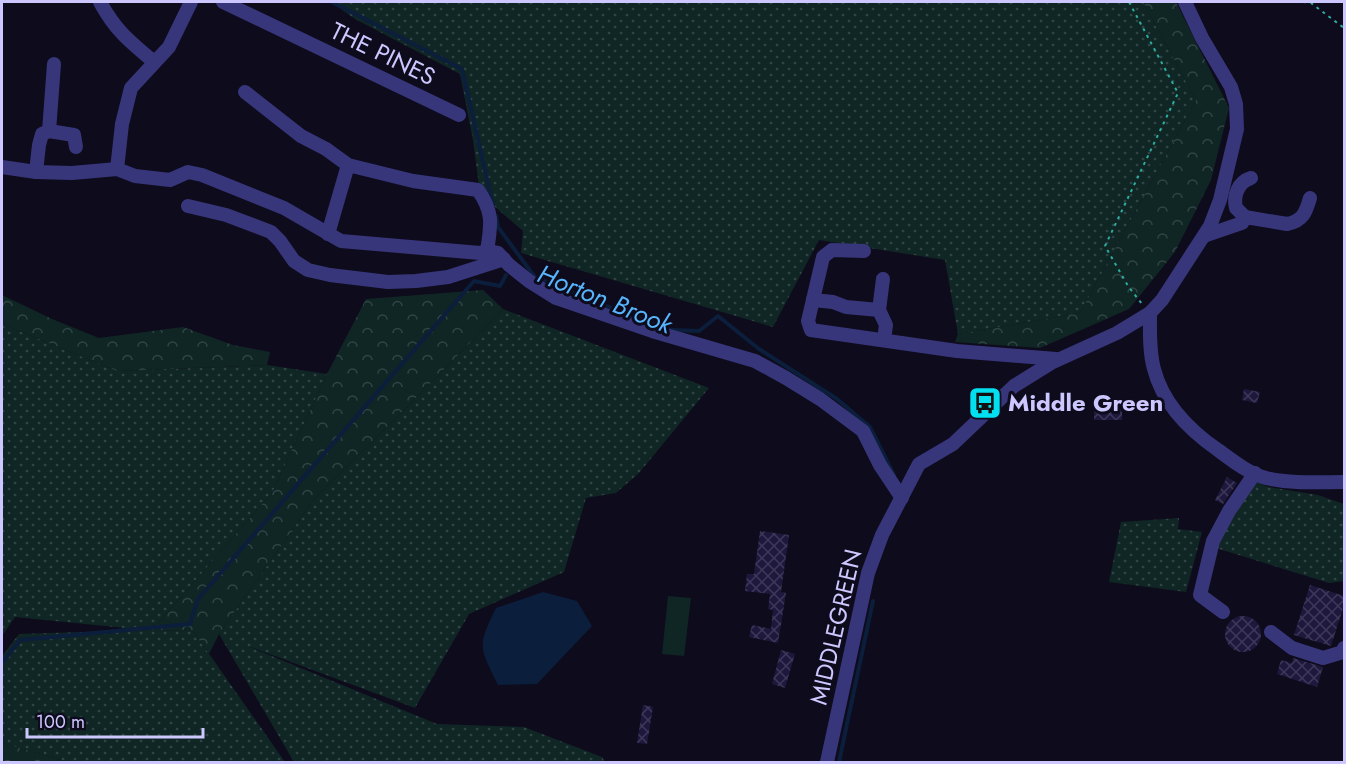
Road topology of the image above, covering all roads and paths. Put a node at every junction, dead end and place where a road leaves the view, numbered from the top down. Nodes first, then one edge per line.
1 (100, 2) edge
2 (191, 2) edge
3 (223, 2) edge
4 (1129, 2) edge
5 (1185, 2) edge
6 (1303, 2) edge
7 (1344, 28) edge
8 (154, 62) junction
9 (54, 64) dead end
10 (244, 92) dead end
11 (459, 116) dead end
12 (49, 131) junction
13 (76, 147) dead end
14 (348, 165) junction
15 (2, 167) edge
16 (117, 169) junction
17 (36, 172) junction
18 (1251, 178) dead end
19 (1310, 198) dead end
20 (188, 206) dead end
21 (1245, 217) junction
22 (328, 234) junction
23 (1204, 236) junction
24 (864, 251) dead end
25 (496, 254) junction
26 (883, 279) dead end
27 (813, 300) junction
28 (879, 310) junction
29 (1150, 313) junction
30 (884, 340) junction
31 (1058, 359) junction
32 (1255, 473) junction
33 (1344, 482) edge
34 (902, 498) junction
35 (1223, 612) dead end
36 (1271, 632) dead end
37 (1344, 648) edge
38 (827, 762) edge

1 - 8 street
2 - 8 street
3 - 11 street, THE PINES
4 - 29 path
5 - 23 street, MIDDLEGREEN
6 - 7 path
8 - 16 street
9 - 12 street
10 - 14 street
12 - 13 street
12 - 17 street
14 - 22 street
14 - 25 street
15 - 17 street
16 - 17 street
16 - 22 street
18 - 21 street
19 - 21 street
20 - 25 street
21 - 23 street
22 - 25 street
23 - 29 street, MIDDLEGREEN
24 - 27 street
25 - 34 street
26 - 28 street
27 - 28 street
27 - 30 street
28 - 30 street
29 - 31 street, MIDDLEGREEN
29 - 32 street
30 - 31 street
31 - 34 street, MIDDLEGREEN
32 - 33 street
32 - 35 street
34 - 38 street, MIDDLEGREEN
36 - 37 street

